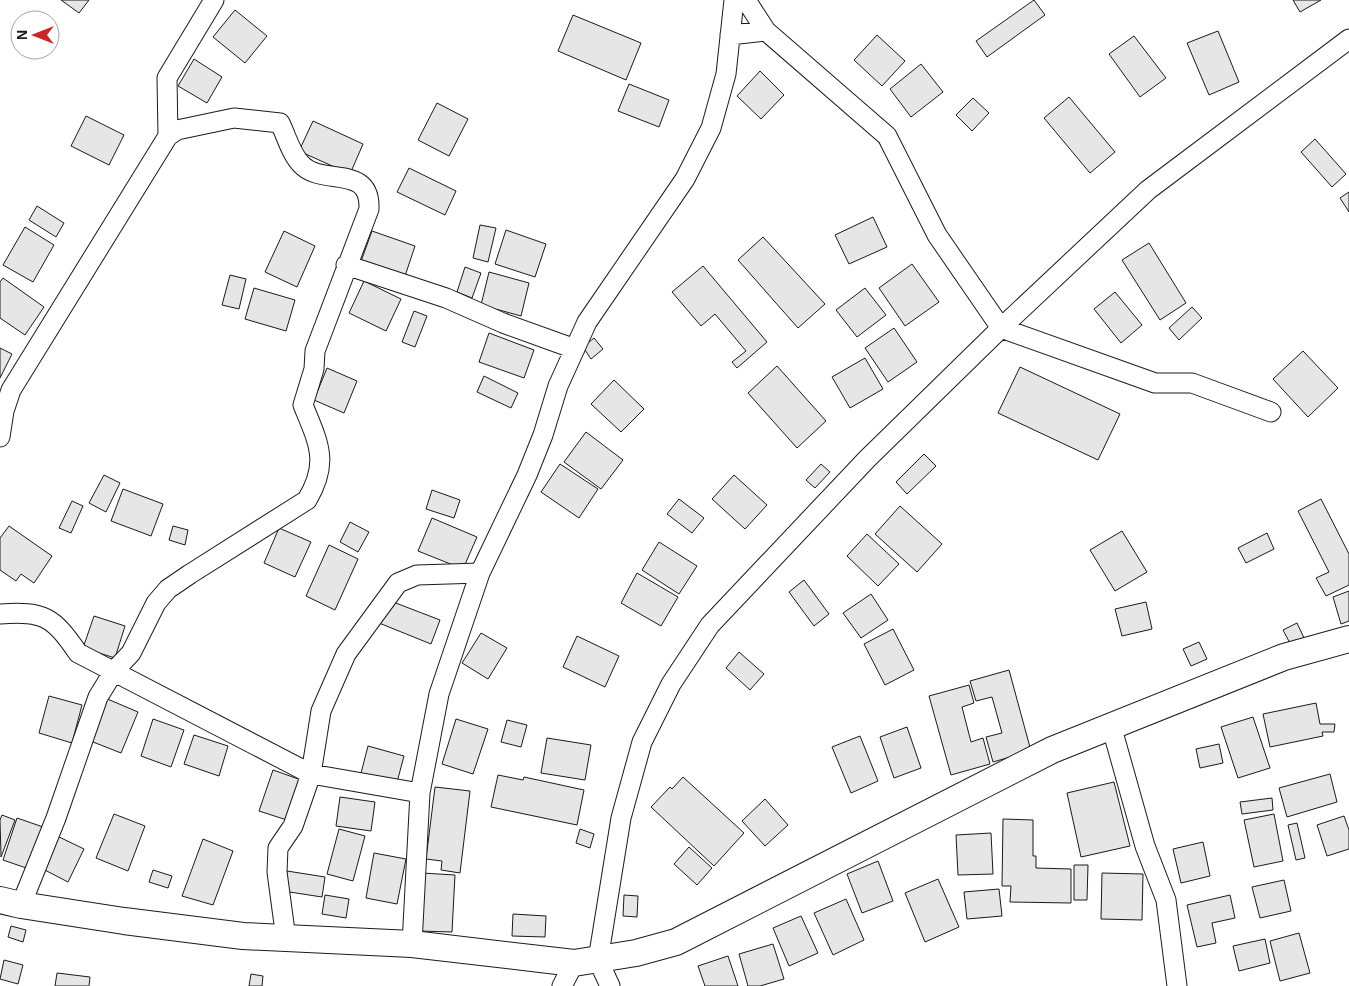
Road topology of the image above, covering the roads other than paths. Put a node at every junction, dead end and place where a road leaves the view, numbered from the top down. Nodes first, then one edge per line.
1 (214, 0) edge
2 (734, 0) edge
3 (746, 0) edge
4 (766, 31) junction
5 (730, 35) junction
6 (1349, 39) edge
7 (168, 136) junction
8 (346, 265) junction
9 (1001, 328) junction
10 (575, 349) junction
11 (1271, 412) dead end
12 (0, 437) edge
13 (480, 573) junction
14 (0, 614) edge
15 (1349, 639) edge
16 (114, 671) junction
17 (1111, 725) junction
18 (311, 774) junction
19 (420, 793) junction
20 (11, 902) edge
21 (286, 939) junction
22 (412, 944) junction
23 (578, 970) edge
24 (610, 986) edge
25 (1177, 986) edge

1 - 7 street
2 - 5 street
3 - 4 street
4 - 5 street
4 - 9 street
5 - 10 street
6 - 9 street
7 - 8 street
7 - 12 street
8 - 10 street
8 - 16 street
9 - 11 street
9 - 23 street
10 - 13 street
13 - 18 street
13 - 19 street
14 - 16 street
15 - 17 street
16 - 18 street
16 - 20 street
17 - 23 street
17 - 25 street
18 - 19 street
18 - 21 street
19 - 22 street
20 - 21 street
21 - 22 street
22 - 23 street
23 - 24 street

